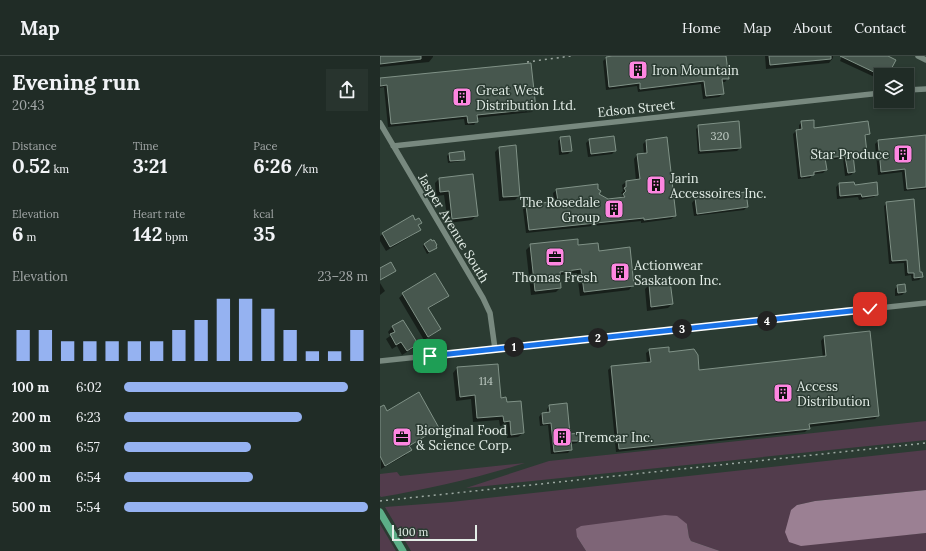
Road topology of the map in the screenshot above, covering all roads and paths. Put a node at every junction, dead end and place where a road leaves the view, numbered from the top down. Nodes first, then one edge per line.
1 (918, 56) edge
2 (926, 60) edge
3 (926, 88) edge
4 (914, 89) edge
5 (874, 94) edge
6 (380, 123) edge
7 (393, 146) junction
8 (926, 303) edge
9 (495, 349) junction
10 (380, 361) edge
11 (380, 512) edge
12 (403, 551) edge

1 - 2 street
3 - 4 street
5 - 7 street, Edson Street
6 - 7 street, Jasper Avenue South
7 - 9 street, Jasper Avenue South
8 - 9 street
9 - 10 street
11 - 12 main road

